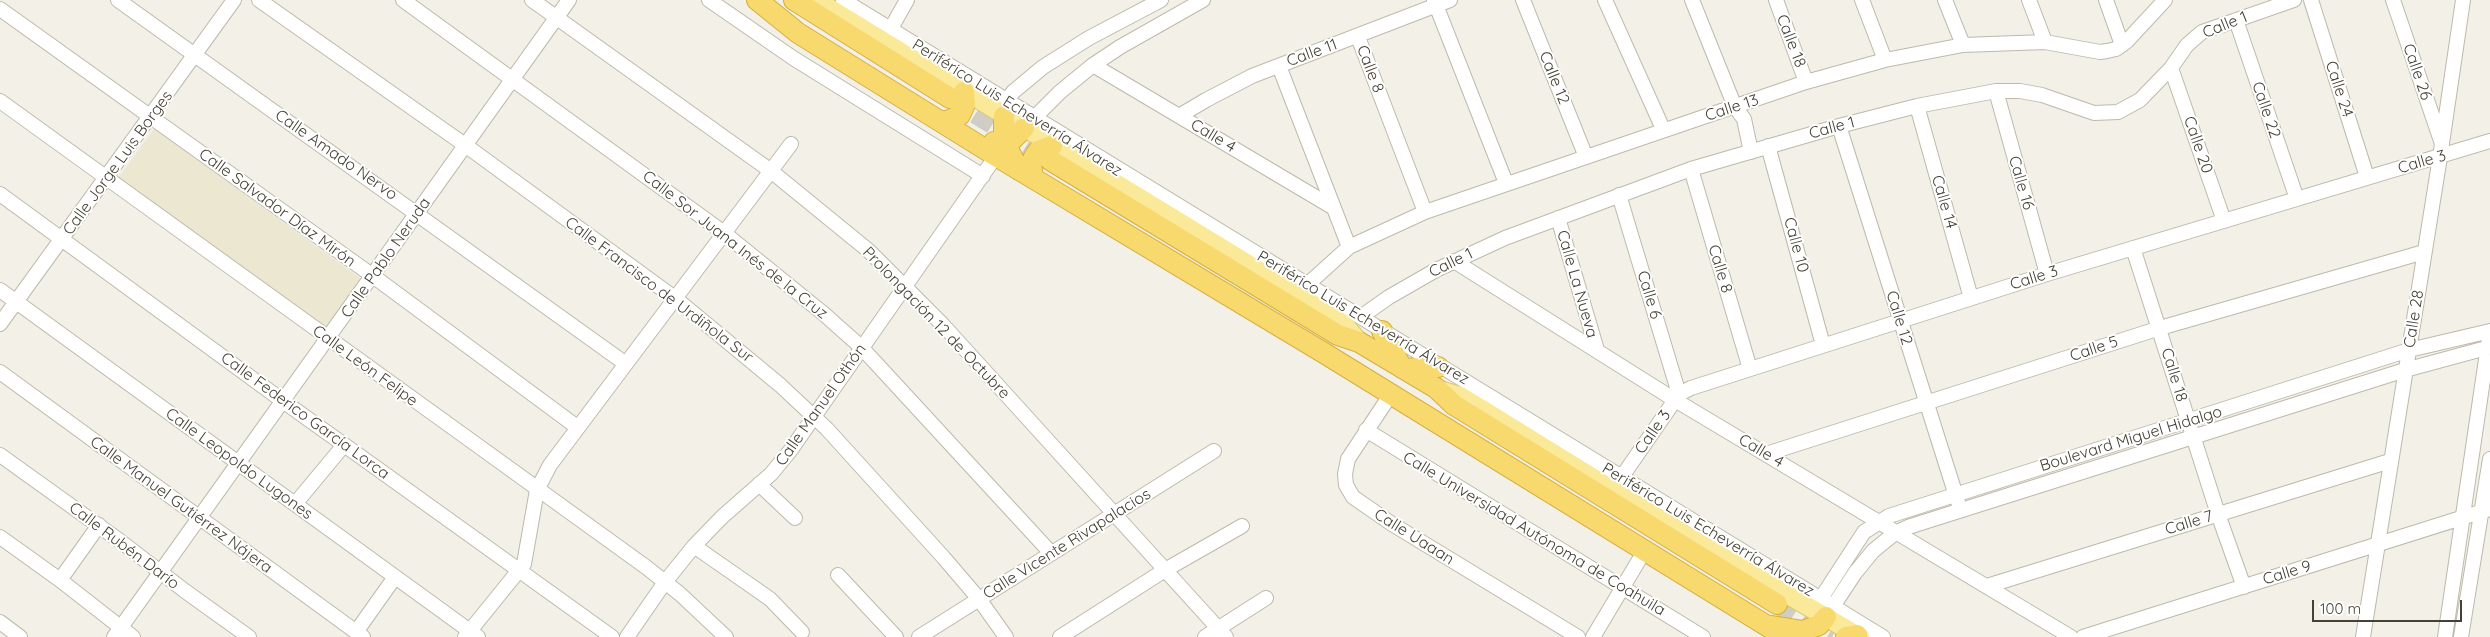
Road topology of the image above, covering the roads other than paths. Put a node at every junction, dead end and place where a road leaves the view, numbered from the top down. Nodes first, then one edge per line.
1 (118, 0) edge
2 (234, 0) edge
3 (259, 0) edge
4 (402, 0) edge
5 (532, 0) edge
6 (569, 0) edge
7 (708, 0) edge
8 (758, 0) edge
9 (794, 0) edge
10 (816, 0) edge
11 (843, 0) edge
12 (907, 0) edge
13 (1161, 0) edge
14 (1203, 0) edge
15 (1450, 0) edge
16 (1523, 0) edge
17 (1605, 0) edge
18 (1692, 0) edge
19 (1776, 0) edge
20 (1862, 0) edge
21 (1945, 0) edge
22 (2028, 0) edge
23 (2106, 0) edge
24 (2165, 0) edge
25 (2294, 0) edge
26 (2311, 0) edge
27 (2393, 0) edge
28 (2463, 0) edge
29 (1435, 2) edge
30 (1183, 4) edge
31 (0, 9) edge
32 (557, 18) junction
33 (2236, 20) junction
34 (890, 30) junction
35 (1358, 37) junction
36 (2045, 42) junction
37 (1964, 45) junction
38 (2122, 45) junction
39 (196, 56) junction
40 (1885, 60) junction
41 (1093, 65) junction
42 (1279, 66) junction
43 (2171, 68) junction
44 (513, 79) junction
45 (1806, 82) junction
46 (1996, 91) junction
47 (957, 95) junction
48 (0, 101) edge
49 (1917, 106) junction
50 (1005, 108) junction
51 (1735, 108) junction
52 (1179, 116) junction
53 (151, 117) junction
54 (942, 121) junction
55 (1029, 123) junction
56 (1838, 126) junction
57 (1663, 129) junction
58 (2490, 141) edge
59 (791, 144) dead end
60 (465, 145) junction
61 (1768, 146) junction
62 (1001, 148) junction
63 (2441, 150) junction
64 (1751, 152) junction
65 (1051, 153) junction
66 (1586, 157) junction
67 (1690, 169) junction
68 (771, 172) junction
69 (1026, 174) junction
70 (983, 176) junction
71 (107, 177) junction
72 (2367, 177) junction
73 (1506, 183) junction
74 (0, 194) edge
75 (1619, 195) junction
76 (2297, 199) junction
77 (1334, 208) junction
78 (1425, 212) junction
79 (418, 213) junction
80 (1558, 218) junction
81 (2224, 221) junction
82 (724, 233) junction
83 (62, 239) junction
84 (1349, 247) junction
85 (2133, 248) junction
86 (2424, 252) junction
87 (1454, 261) junction
88 (2047, 274) junction
89 (373, 276) junction
90 (1308, 284) junction
91 (905, 286) junction
92 (0, 290) edge
93 (1971, 298) junction
94 (676, 299) junction
95 (16, 302) junction
96 (1362, 316) junction
97 (1900, 322) junction
98 (0, 324) edge
99 (2160, 328) junction
100 (1382, 331) junction
101 (2490, 331) edge
102 (328, 339) junction
103 (1823, 345) junction
104 (861, 347) junction
105 (2489, 347) edge
106 (1597, 350) junction
107 (2409, 350) junction
108 (626, 364) junction
109 (1438, 367) junction
110 (1403, 368) junction
111 (1750, 369) junction
112 (2406, 370) junction
113 (0, 372) edge
114 (1391, 394) junction
115 (1677, 397) junction
116 (283, 402) junction
117 (1925, 403) junction
118 (815, 417) junction
119 (2188, 422) junction
120 (577, 426) junction
121 (1366, 430) junction
122 (2193, 436) junction
123 (344, 445) junction
124 (1214, 451) dead end
125 (1766, 454) junction
126 (0, 455) edge
127 (2490, 459) edge
128 (2390, 461) junction
129 (238, 464) junction
130 (1621, 478) junction
131 (760, 484) junction
132 (537, 490) junction
133 (1955, 493) junction
134 (295, 504) junction
135 (1960, 509) junction
136 (2486, 510) edge
137 (1114, 514) junction
138 (2218, 514) junction
139 (200, 518) junction
140 (795, 518) dead end
141 (2464, 518) junction
142 (1878, 522) junction
143 (99, 525) junction
144 (1242, 526) dead end
145 (1895, 532) junction
146 (0, 537) edge
147 (694, 546) junction
148 (2377, 546) junction
149 (1645, 550) junction
150 (1052, 553) junction
151 (1165, 570) junction
152 (520, 572) junction
153 (161, 573) junction
154 (838, 575) dead end
155 (395, 577) junction
156 (60, 580) junction
157 (665, 582) junction
158 (1988, 586) junction
159 (1623, 587) junction
160 (2244, 587) junction
161 (1266, 598) dead end
162 (1781, 598) junction
163 (979, 599) junction
164 (1819, 616) edge
165 (0, 622) edge
166 (1760, 622) junction
167 (117, 632) edge
168 (803, 632) edge
169 (1222, 633) edge
170 (359, 634) edge
171 (471, 635) edge
172 (1854, 636) edge
173 (20, 637) edge
174 (133, 637) edge
175 (249, 637) edge
176 (612, 637) edge
177 (627, 637) edge
178 (726, 637) edge
179 (896, 637) edge
180 (919, 637) edge
181 (1006, 637) edge
182 (1060, 637) edge
183 (1205, 637) edge
184 (1578, 637) edge
185 (1593, 637) edge
186 (1703, 637) edge
187 (1785, 637) edge
188 (1883, 637) edge
189 (2071, 637) edge
190 (2084, 637) edge
191 (2363, 637) edge
192 (2445, 637) edge
193 (2461, 637) edge

1 - 39 street, Calle Amado Nervo
2 - 39 street, Calle Jorge Luis Borges
3 - 60 street, Calle Francisco de Urdiñola Sur
4 - 44 street, Calle Sor Juana Inés de la Cruz
5 - 32 street, Prolongación 12 de Octubre
6 - 32 street, Calle Pablo Neruda
7 - 70 street
8 - 54 highway
9 - 47 highway, Periférico Luis Echeverría Álvarez
10 - 47 main road, Periférico Luis Echeverría Álvarez
11 - 34 street, Periférico Luis Echeverría Álvarez
12 - 34 street
13 - 50 street
14 - 30 street
15 - 29 street, Calle 11
16 - 66 street, Calle 12
17 - 57 street
18 - 51 street
19 - 45 street, Calle 18
20 - 40 street
21 - 37 street
22 - 36 street
23 - 38 street
24 - 38 street
25 - 33 street, Calle 1
26 - 72 street, Calle 24
27 - 63 street, Calle 26
28 - 63 street, Calle 28
29 - 35 street, Calle 11
29 - 73 street
30 - 41 street
31 - 53 street, Calle Salvador Díaz Mirón
32 - 44 street, Calle Pablo Neruda
32 - 68 street, Prolongación 12 de Octubre
33 - 43 street, Calle 1
33 - 76 street, Calle 22
34 - 50 street, Periférico Luis Echeverría Álvarez
35 - 42 street, Calle 11
35 - 78 street, Calle 8
36 - 37 street, Calle 13
36 - 38 street, Calle 13
37 - 40 street, Calle 13
39 - 53 street, Calle Jorge Luis Borges
39 - 79 street, Calle Amado Nervo
40 - 45 street, Calle 13
41 - 52 street, Calle 4
41 - 55 street
42 - 52 street, Calle 11
42 - 77 street
43 - 46 street, Calle 1
43 - 81 street, Calle 20
44 - 60 street, Calle Pablo Neruda
44 - 82 street, Calle Sor Juana Inés de la Cruz
45 - 51 street, Calle 13
46 - 49 street, Calle 1
46 - 88 street, Calle 16
47 - 50 main road, Periférico Luis Echeverría Álvarez
47 - 54 highway
48 - 71 street, Calle León Felipe
49 - 56 street, Calle 1
49 - 93 street, Calle 14
50 - 55 main road, Periférico Luis Echeverría Álvarez
50 - 62 highway
51 - 57 street, Calle 13
51 - 64 street
52 - 77 street, Calle 4
53 - 71 street, Calle Jorge Luis Borges
53 - 89 street, Calle Salvador Díaz Mirón
54 - 62 highway
55 - 62 highway
55 - 65 main road, Periférico Luis Echeverría Álvarez
55 - 90 street, Periférico Luis Echeverría Álvarez
56 - 61 street, Calle 1
56 - 97 street, Calle 12
57 - 66 street, Calle 13
58 - 63 street, Calle 3
59 - 68 street
60 - 79 street, Calle Pablo Neruda
60 - 94 street, Calle Francisco de Urdiñola Sur
61 - 64 street, Calle 1
61 - 103 street, Calle 10
62 - 69 highway
62 - 70 street, Calle Manuel Othón
63 - 72 street, Calle 3
63 - 86 street, Calle 28
64 - 67 street, Calle 1
65 - 69 highway
65 - 110 highway, Periférico Luis Echeverría Álvarez
66 - 73 street, Calle 13
67 - 75 street, Calle 1
67 - 111 street, Calle 8
68 - 82 street
68 - 91 street, Prolongación 12 de Octubre
69 - 114 highway
70 - 91 street, Calle Manuel Othón
71 - 83 street, Calle Jorge Luis Borges
71 - 102 street, Calle León Felipe
72 - 76 street, Calle 3
73 - 78 street, Calle 13
74 - 83 street, Calle Federico García Lorca
75 - 80 street, Calle 1
75 - 115 street, Calle 6
76 - 81 street, Calle 3
77 - 84 street
78 - 84 street, Calle 13
79 - 89 street, Calle Pablo Neruda
79 - 108 street, Calle Amado Nervo
80 - 87 street, Calle 1
80 - 106 street, Calle La Nueva
81 - 85 street, Calle 3
82 - 94 street
82 - 104 street, Calle Sor Juana Inés de la Cruz
83 - 95 street, Calle Jorge Luis Borges
83 - 116 street, Calle Federico García Lorca
84 - 90 street, Calle 13
85 - 88 street, Calle 3
85 - 99 street, Calle 18
86 - 99 street, Calle 5
86 - 107 street, Calle 28
87 - 96 street, Calle 1
87 - 106 street, Calle 4
88 - 93 street, Calle 3
89 - 102 street, Calle Pablo Neruda
89 - 120 street, Calle Salvador Díaz Mirón
90 - 96 street, Periférico Luis Echeverría Álvarez
91 - 104 street, Calle Manuel Othón
91 - 137 street, Prolongación 12 de Octubre
92 - 95 street, Calle Leopoldo Lugones
93 - 97 street, Calle 3
94 - 108 street
94 - 118 street, Calle Francisco de Urdiñola Sur
95 - 98 street, Calle Jorge Luis Borges
95 - 129 street, Calle Leopoldo Lugones
96 - 100 street, Periférico Luis Echeverría Álvarez
97 - 103 street, Calle 3
97 - 117 street, Calle 12
99 - 117 street, Calle 5
99 - 119 street, Calle 18
100 - 109 street, Periférico Luis Echeverría Álvarez
100 - 110 highway
101 - 105 street
101 - 107 street, Boulevard Miguel Hidalgo
102 - 116 street, Calle Pablo Neruda
102 - 132 street, Calle León Felipe
103 - 111 street, Calle 3
104 - 118 street, Calle Manuel Othón
104 - 150 street, Calle Sor Juana Inés de la Cruz
105 - 112 street, Boulevard Miguel Hidalgo
105 - 141 street
106 - 115 street, Calle 4
107 - 112 street, Calle 28
107 - 119 street, Boulevard Miguel Hidalgo
108 - 120 street
109 - 110 highway
109 - 130 street, Periférico Luis Echeverría Álvarez
110 - 162 highway, Periférico Luis Echeverría Álvarez
111 - 115 street, Calle 3
112 - 122 street, Boulevard Miguel Hidalgo
112 - 128 street, Calle 28
113 - 139 street, Calle Manuel Gutiérrez Nájera
114 - 121 street, Calle Uaaan
114 - 149 highway
115 - 125 street, Calle 4
115 - 130 street, Calle 3
116 - 123 street, Calle Federico García Lorca
116 - 129 street, Calle Pablo Neruda
117 - 125 street, Calle 5
117 - 133 street, Calle 12
118 - 131 street, Calle Manuel Othón
118 - 163 street, Calle Francisco de Urdiñola Sur
119 - 122 street, Calle 18
119 - 133 street, Boulevard Miguel Hidalgo
120 - 132 street
121 - 159 street, Calle Universidad Autónoma de Coahuila
121 - 184 street, Calle Uaaan
122 - 135 street, Boulevard Miguel Hidalgo
122 - 138 street, Calle 18
123 - 134 street
123 - 152 street, Calle Federico García Lorca
124 - 137 street, Calle Vicente Rivapalacios
125 - 142 street, Calle 4
126 - 143 street, Calle Rubén Darío
127 - 136 street
128 - 138 street, Calle 7
128 - 148 street, Calle 28
129 - 134 street, Calle Leopoldo Lugones
129 - 139 street, Calle Pablo Neruda
130 - 164 street, Periférico Luis Echeverría Álvarez
131 - 140 street
131 - 147 street, Calle Manuel Othón
132 - 152 street
132 - 157 street, Calle León Felipe
133 - 135 street, Calle 12
133 - 142 street, Boulevard Miguel Hidalgo
134 - 155 street, Calle Leopoldo Lugones
135 - 145 street, Boulevard Miguel Hidalgo
136 - 141 street, Calle 9
136 - 193 street
137 - 150 street, Calle Vicente Rivapalacios
137 - 151 street, Prolongación 12 de Octubre
138 - 158 street, Calle 7
138 - 160 street, Calle 18
139 - 153 street, Calle Pablo Neruda
139 - 170 street, Calle Manuel Gutiérrez Nájera
141 - 148 street, Calle 9
141 - 192 street
142 - 145 street, Calle 4
142 - 164 street, Boulevard Miguel Hidalgo
143 - 153 street, Calle Rubén Darío
143 - 156 street
144 - 151 street
145 - 158 street, Calle 4
145 - 164 street, Boulevard Miguel Hidalgo
146 - 156 street
147 - 157 street, Calle Manuel Othón
147 - 168 street
148 - 160 street, Calle 9
148 - 191 street, Calle 28
149 - 159 street
149 - 166 highway
150 - 163 street, Calle Vicente Rivapalacios
151 - 169 street, Prolongación 12 de Octubre
151 - 182 street
152 - 171 street
152 - 176 street, Calle Federico García Lorca
153 - 167 street, Calle Pablo Neruda
153 - 175 street, Calle Rubén Darío
154 - 179 street
155 - 170 street
155 - 171 street, Calle Leopoldo Lugones
156 - 167 street
157 - 177 street, Calle Manuel Othón
157 - 178 street, Calle León Felipe
158 - 189 street, Calle 4
159 - 185 street
159 - 186 street, Calle Universidad Autónoma de Coahuila
160 - 190 street, Calle 9
161 - 169 street
162 - 164 main road, Periférico Luis Echeverría Álvarez
162 - 166 highway
163 - 180 street, Calle Vicente Rivapalacios
163 - 181 street, Calle Francisco de Urdiñola Sur
164 - 166 highway
164 - 172 main road, Periférico Luis Echeverría Álvarez
164 - 188 street, Periférico Luis Echeverría Álvarez
165 - 173 street
166 - 187 highway
167 - 174 street
169 - 183 street

